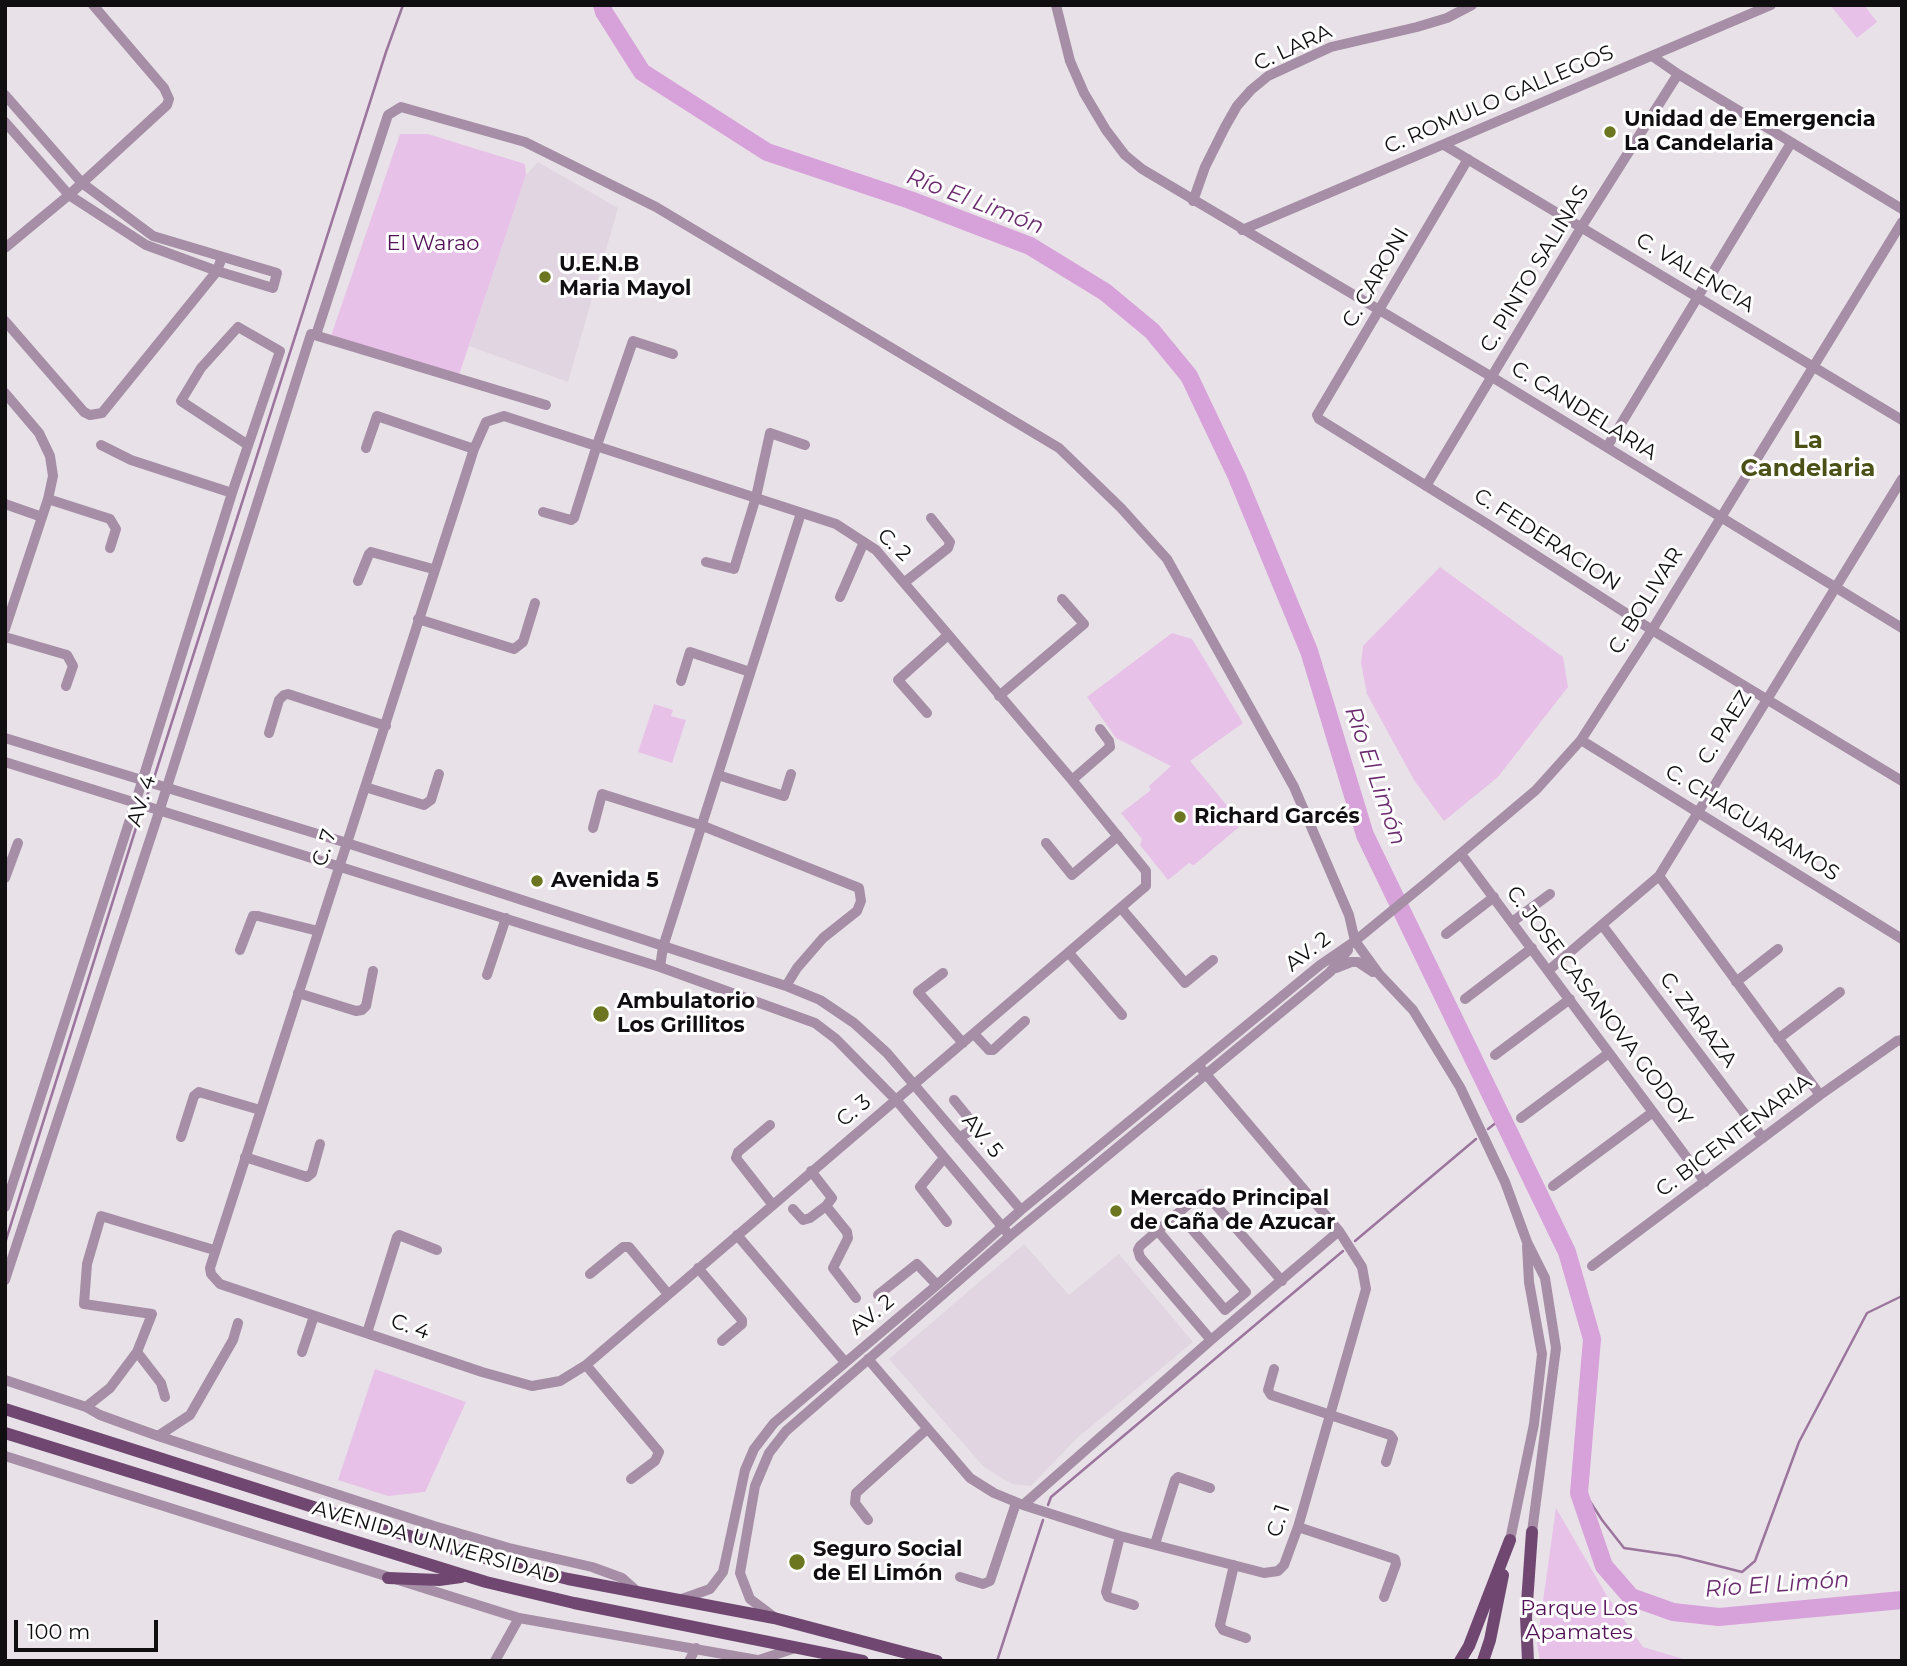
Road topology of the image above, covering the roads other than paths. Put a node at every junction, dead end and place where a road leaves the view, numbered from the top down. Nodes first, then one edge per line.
1 (93, 5) edge
2 (1056, 5) edge
3 (1472, 5) edge
4 (1771, 5) edge
5 (1652, 56) junction
6 (1678, 74) junction
7 (5, 95) edge
8 (5, 122) edge
9 (1791, 143) junction
10 (1444, 145) junction
11 (1468, 159) junction
12 (82, 183) junction
13 (69, 195) junction
14 (1193, 201) junction
15 (1902, 209) edge
16 (1902, 222) edge
17 (1582, 226) junction
18 (1242, 230) junction
19 (5, 248) edge
20 (222, 257) junction
21 (217, 271) junction
22 (1698, 297) junction
23 (1380, 310) junction
24 (5, 321) edge
25 (314, 335) junction
26 (673, 354) dead end
27 (1812, 367) junction
28 (1492, 377) junction
29 (5, 393) edge
30 (15, 404) junction
31 (546, 405) dead end
32 (5, 412) edge
33 (1317, 415) joint
34 (1902, 420) edge
35 (486, 422) joint
36 (248, 444) junction
37 (101, 445) dead end
38 (597, 445) junction
39 (805, 445) dead end
40 (1606, 447) junction
41 (366, 448) dead end
42 (474, 449) junction
43 (1902, 479) edge
44 (1426, 486) junction
45 (232, 493) junction
46 (756, 497) junction
47 (48, 499) junction
48 (5, 504) edge
49 (543, 512) dead end
50 (801, 513) junction
51 (42, 517) junction
52 (1720, 517) junction
53 (931, 518) dead end
54 (864, 542) junction
55 (110, 548) dead end
56 (706, 562) dead end
57 (433, 569) junction
58 (358, 582) dead end
59 (905, 582) junction
60 (1835, 588) junction
61 (840, 597) dead end
62 (1062, 599) dead end
63 (535, 603) dead end
64 (418, 620) junction
65 (1902, 628) edge
66 (5, 629) edge
67 (1652, 630) junction
68 (948, 635) junction
69 (5, 637) edge
70 (750, 673) junction
71 (681, 681) dead end
72 (66, 685) dead end
73 (999, 696) junction
74 (1766, 699) junction
75 (928, 713) dead end
76 (386, 726) junction
77 (1100, 729) dead end
78 (269, 733) dead end
79 (5, 738) edge
80 (1581, 740) junction
81 (5, 762) edge
82 (439, 774) dead end
83 (792, 774) dead end
84 (718, 775) junction
85 (142, 780) junction
86 (1072, 780) junction
87 (1902, 781) edge
88 (166, 787) junction
89 (365, 787) junction
90 (135, 804) junction
91 (159, 811) junction
92 (1696, 811) junction
93 (703, 826) junction
94 (593, 828) dead end
95 (1118, 836) junction
96 (18, 843) dead end
97 (347, 843) junction
98 (1046, 843) dead end
99 (1461, 854) junction
100 (340, 867) junction
101 (1659, 876) junction
102 (5, 878) edge
103 (1146, 886) joint
104 (1549, 894) dead end
105 (1494, 897) junction
106 (1121, 908) junction
107 (506, 918) junction
108 (1512, 922) junction
109 (1602, 925) junction
110 (318, 932) junction
111 (1447, 934) dead end
112 (1902, 939) edge
113 (1355, 941) junction
114 (663, 947) junction
115 (1532, 948) junction
116 (1778, 949) dead end
117 (240, 950) dead end
118 (1069, 953) junction
119 (1213, 960) dead end
120 (660, 967) junction
121 (1549, 970) junction
122 (373, 971) dead end
123 (1330, 972) junction
124 (943, 973) dead end
125 (1379, 974) junction
126 (487, 975) dead end
127 (1736, 982) junction
128 (786, 986) junction
129 (1840, 992) dead end
130 (298, 993) junction
131 (1465, 999) dead end
132 (1570, 999) junction
133 (1122, 1015) dead end
134 (1025, 1021) dead end
135 (974, 1034) junction
136 (1777, 1039) junction
137 (1902, 1040) edge
138 (963, 1043) junction
139 (1609, 1053) junction
140 (1495, 1055) dead end
141 (1199, 1066) junction
142 (1207, 1075) junction
143 (915, 1086) junction
144 (1820, 1095) junction
145 (954, 1100) dead end
146 (897, 1101) junction
147 (260, 1110) junction
148 (1653, 1112) junction
149 (1521, 1118) dead end
150 (770, 1125) dead end
151 (181, 1137) dead end
152 (960, 1138) junction
153 (1763, 1138) junction
154 (320, 1144) dead end
155 (245, 1157) junction
156 (944, 1158) junction
157 (811, 1171) junction
158 (1705, 1182) junction
159 (1553, 1186) dead end
160 (772, 1204) junction
161 (826, 1206) junction
162 (5, 1207) edge
163 (793, 1209) dead end
164 (1021, 1210) junction
165 (1178, 1213) junction
166 (947, 1222) dead end
167 (1001, 1227) junction
168 (1158, 1231) junction
169 (1339, 1231) junction
170 (737, 1235) junction
171 (1010, 1236) junction
172 (1527, 1242) junction
173 (214, 1250) junction
174 (437, 1250) dead end
175 (1592, 1266) dead end
176 (698, 1268) junction
177 (590, 1274) dead end
178 (5, 1280) edge
179 (1282, 1281) junction
180 (220, 1284) joint
181 (937, 1285) junction
182 (668, 1294) junction
183 (878, 1295) dead end
184 (856, 1298) dead end
185 (314, 1316) junction
186 (238, 1323) dead end
187 (367, 1333) junction
188 (1211, 1340) junction
189 (722, 1341) dead end
190 (137, 1352) junction
191 (302, 1352) dead end
192 (868, 1359) junction
193 (845, 1362) junction
194 (586, 1365) junction
195 (1274, 1369) dead end
196 (5, 1380) edge
197 (166, 1397) dead end
198 (86, 1407) junction
199 (5, 1409) edge
200 (1330, 1416) junction
201 (927, 1429) junction
202 (5, 1433) edge
203 (158, 1436) junction
204 (5, 1456) edge
205 (1386, 1462) dead end
206 (631, 1479) dead end
207 (1210, 1488) dead end
208 (1019, 1504) junction
209 (868, 1520) dead end
210 (1298, 1527) junction
211 (1532, 1532) joint
212 (1120, 1536) junction
213 (1510, 1540) junction
214 (1155, 1544) junction
215 (1234, 1565) junction
216 (467, 1576) junction
217 (960, 1577) dead end
218 (388, 1578) junction
219 (639, 1593) junction
220 (1384, 1597) dead end
221 (682, 1599) junction
222 (1134, 1605) dead end
223 (519, 1618) junction
224 (774, 1618) junction
225 (1245, 1638) dead end
226 (799, 1647) junction
227 (696, 1648) junction
228 (761, 1660) edge
229 (495, 1661) edge
230 (689, 1661) edge
231 (863, 1661) edge
232 (937, 1661) edge
233 (1460, 1661) edge
234 (1483, 1661) edge
235 (1528, 1661) edge

1 - 12 street
2 - 14 street
3 - 14 street, C. LARA
4 - 5 street, C. ROMULO GALLEGOS
5 - 6 street
5 - 10 street, C. ROMULO GALLEGOS
6 - 9 street
6 - 17 street, C. PINTO SALINAS
7 - 12 street
8 - 13 street
9 - 15 street
9 - 22 street
10 - 11 street, C. VALENCIA
10 - 18 street, C. ROMULO GALLEGOS
11 - 17 street, C. VALENCIA
11 - 23 street, C. CARONI
12 - 13 street
12 - 20 street
13 - 19 street
13 - 21 street
14 - 18 street
16 - 27 street, C. BOLIVAR
17 - 22 street, C. VALENCIA
17 - 28 street, C. PINTO SALINAS
18 - 23 street, C. CANDELARIA
20 - 21 street
20 - 21 street
21 - 24 street
22 - 27 street, C. VALENCIA
22 - 40 street
23 - 28 street, C. CANDELARIA
23 - 33 street, C. CARONI
25 - 31 street
25 - 88 street, AV. 4
25 - 113 street, AV. 4
26 - 38 street
27 - 34 street, C. VALENCIA
27 - 52 street, C. BOLIVAR
28 - 40 street, C. CANDELARIA
28 - 44 street, C. PINTO SALINAS
29 - 30 street
30 - 32 street
30 - 47 street
33 - 44 street, C. FEDERACION
35 - 38 street, C. 2
35 - 42 street, C. 7
36 - 36 street, AV. 4
36 - 45 street, AV. 4
37 - 45 street
38 - 46 street, C. 2
38 - 49 street
39 - 46 street
40 - 52 street, C. CANDELARIA
41 - 42 street
42 - 57 street, C. 7
43 - 60 street, C. PAEZ
44 - 67 street, C. FEDERACION
45 - 85 street, AV. 4
46 - 50 street, C. 2
46 - 56 street
47 - 51 street
47 - 55 street
48 - 51 street
50 - 54 street, C. 2
50 - 70 street
51 - 66 street
52 - 60 street, C. CANDELARIA
52 - 67 street, C. BOLIVAR
53 - 59 street
54 - 59 street, C. 2
54 - 61 street
57 - 58 street
57 - 64 street, C. 7
59 - 68 street, C. 2
60 - 65 street, C. CANDELARIA
60 - 74 street, C. PAEZ
62 - 73 street
63 - 64 street
64 - 76 street, C. 7
67 - 74 street, C. FEDERACION
67 - 80 street, C. BOLIVAR
68 - 73 street, C. 2
68 - 75 street
69 - 72 street
70 - 71 street
70 - 84 street
73 - 86 street, C. 2
74 - 87 street, C. FEDERACION
74 - 92 street, C. PAEZ
76 - 78 street
76 - 89 street, C. 7
77 - 86 street
79 - 85 street
80 - 92 street, C. CHAGUARAMOS
80 - 99 street, C. BOLIVAR
81 - 90 street
82 - 89 street
83 - 84 street
84 - 93 street
85 - 88 street
85 - 90 street, AV. 4
86 - 95 street, C. 2
88 - 91 street, AV. 4
88 - 97 street
89 - 97 street, C. 7
90 - 91 street
90 - 162 street, AV. 4
91 - 100 street
91 - 178 street, AV. 4
92 - 101 street, C. PAEZ
92 - 112 street, C. CHAGUARAMOS
93 - 94 street
93 - 114 street
93 - 128 street
95 - 98 street
95 - 103 street, C. 2
96 - 102 street
97 - 100 street, C. 7
97 - 114 street
99 - 105 street, C. JOSE CASANOVA GODOY
99 - 113 street, C. BOLIVAR
100 - 107 street
100 - 110 street, C. 7
101 - 109 street, C. PAEZ
101 - 127 street
103 - 106 street, C. 3
104 - 108 street
105 - 108 street, C. JOSE CASANOVA GODOY
105 - 111 street
106 - 118 street, C. 3
106 - 119 street
107 - 120 street
107 - 126 street
108 - 115 street, C. JOSE CASANOVA GODOY
109 - 121 street, C. PAEZ
109 - 153 street, C. ZARAZA
110 - 117 street
110 - 130 street, C. 7
113 - 123 street, AV. 2
113 - 125 street
113 - 141 street, AV. 2
114 - 120 street
114 - 128 street
115 - 121 street, C. JOSE CASANOVA GODOY
115 - 131 street
116 - 127 street
118 - 133 street
118 - 135 street, C. 3
120 - 146 street
121 - 132 street, C. JOSE CASANOVA GODOY
122 - 130 street
123 - 125 street
123 - 142 street, AV. 2
124 - 138 street
125 - 172 street
127 - 136 street
128 - 143 street
129 - 136 street
130 - 147 street, C. 7
132 - 139 street, C. JOSE CASANOVA GODOY
132 - 140 street
134 - 135 street
135 - 138 street, C. 3
136 - 144 street
137 - 144 street, C. BICENTENARIA
138 - 143 street, C. 3
139 - 148 street, C. JOSE CASANOVA GODOY
139 - 149 street
141 - 142 street, C. 1
141 - 164 street, AV. 2
142 - 169 street, C. 1
142 - 171 street, AV. 2
143 - 146 street, C. 3
143 - 152 street, AV. 5
144 - 153 street, C. BICENTENARIA
145 - 152 street
146 - 156 street
146 - 157 street, C. 3
147 - 151 street
147 - 155 street, C. 7
148 - 158 street, C. JOSE CASANOVA GODOY
148 - 159 street
150 - 160 street
152 - 164 street, AV. 5
153 - 158 street, C. BICENTENARIA
154 - 155 street
155 - 173 street, C. 7
156 - 166 street
156 - 167 street
157 - 160 street, C. 3
157 - 161 street
158 - 175 street, C. BICENTENARIA
160 - 170 street, C. 3
161 - 163 street
161 - 184 street
164 - 167 street, AV. 2
165 - 168 street
165 - 168 street
165 - 179 street
167 - 171 street
167 - 181 street, AV. 2
168 - 188 street
169 - 179 street
169 - 200 street, C. 1
170 - 176 street, C. 3
170 - 193 street
171 - 192 street, AV. 2
172 - 211 street
172 - 213 street
173 - 180 street, C. 7
173 - 190 street
174 - 187 street
176 - 182 street, C. 3
176 - 189 street
177 - 182 street
179 - 188 street
180 - 185 street, C. 4
181 - 183 street
181 - 193 street, AV. 2
182 - 194 street, C. 3
185 - 187 street, C. 4
185 - 191 street
186 - 203 street
187 - 194 street, C. 4
188 - 208 street
190 - 197 street
190 - 198 street
192 - 201 street, C. 1
192 - 224 street, AV. 2
193 - 221 street, AV. 2
194 - 206 street
195 - 200 street
196 - 198 street, AVENIDA UNIVERSIDAD
198 - 203 street, AVENIDA UNIVERSIDAD
199 - 219 main road, AVENIDA UNIVERSIDAD
200 - 205 street
200 - 210 street, C. 1
201 - 208 street, C. 1
201 - 209 street
202 - 216 main road, AVENIDA UNIVERSIDAD
203 - 219 street, AVENIDA UNIVERSIDAD
204 - 218 street, AVENIDA UNIVERSIDAD
207 - 214 street
208 - 212 street, C. 1
208 - 217 street
210 - 215 street, C. 1
210 - 220 street
211 - 235 main road
212 - 214 street, C. 1
212 - 222 street
213 - 233 main road
213 - 234 main road
214 - 215 street, C. 1
215 - 225 street
216 - 218 main road
216 - 226 main road, AVENIDA UNIVERSIDAD
218 - 223 street, AVENIDA UNIVERSIDAD
219 - 221 main road, AVENIDA UNIVERSIDAD
221 - 224 main road, AVENIDA UNIVERSIDAD
223 - 227 street, AVENIDA UNIVERSIDAD
223 - 229 street
224 - 232 main road, AVENIDA UNIVERSIDAD
226 - 228 street
226 - 231 main road, AVENIDA UNIVERSIDAD
227 - 228 street, AVENIDA UNIVERSIDAD
227 - 230 street

